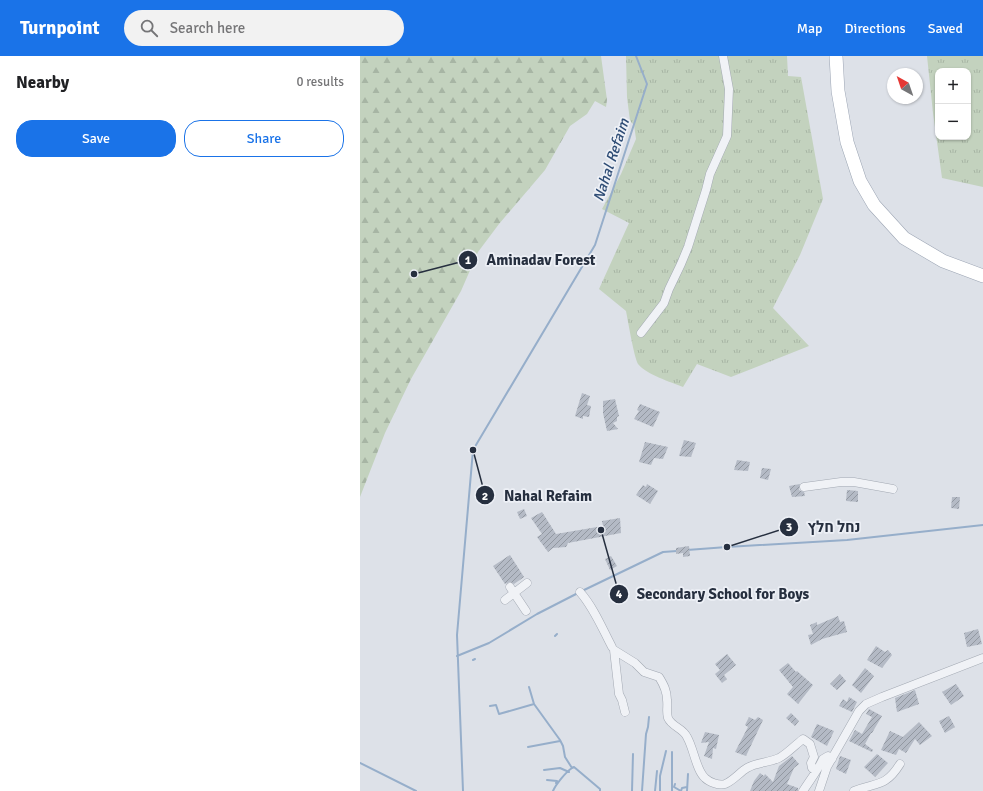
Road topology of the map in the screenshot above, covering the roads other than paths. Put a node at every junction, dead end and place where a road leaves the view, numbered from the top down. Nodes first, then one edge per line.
1 (724, 56) edge
2 (836, 56) edge
3 (983, 276) edge
4 (641, 333) dead end
5 (804, 487) dead end
6 (893, 489) dead end
7 (527, 583) dead end
8 (512, 590) junction
9 (580, 592) dead end
10 (505, 600) dead end
11 (526, 611) dead end
12 (612, 648) dead end
13 (983, 658) edge
14 (860, 701) dead end
15 (625, 712) dead end
16 (860, 712) junction
17 (832, 759) junction
18 (900, 764) dead end
19 (816, 771) junction
20 (803, 791) edge
21 (819, 791) edge
22 (854, 791) edge

1 - 4 street
2 - 3 main road
5 - 6 street
7 - 8 street
8 - 10 street
8 - 11 street
9 - 12 street
13 - 16 street
14 - 16 street
15 - 19 street
16 - 17 street
17 - 19 street
17 - 21 street
18 - 22 street
19 - 20 street

